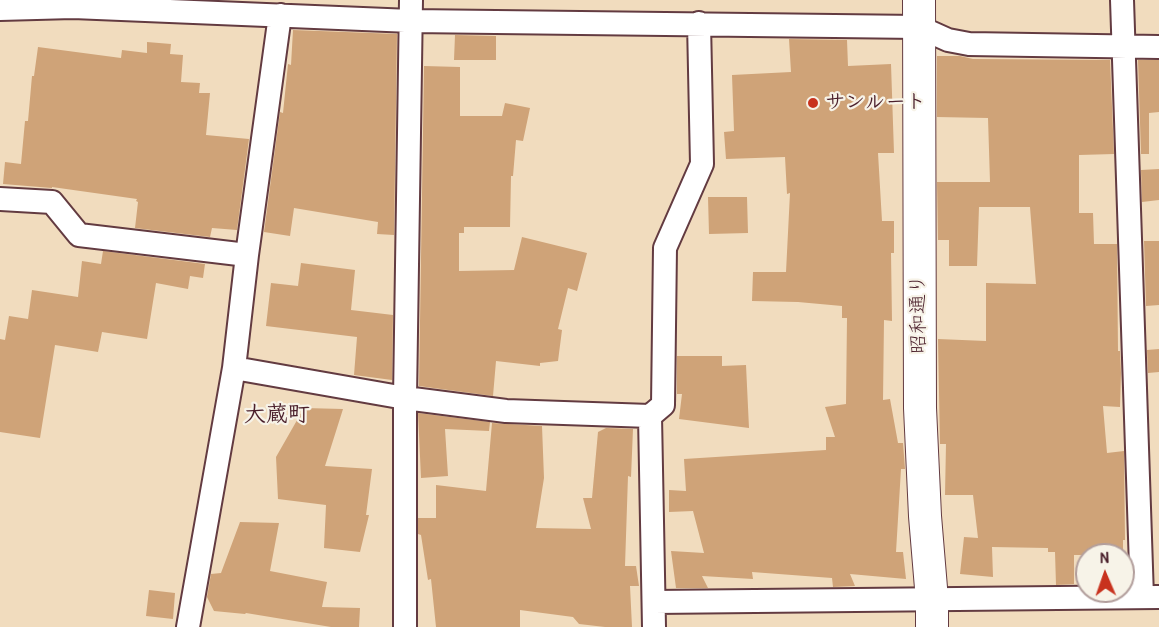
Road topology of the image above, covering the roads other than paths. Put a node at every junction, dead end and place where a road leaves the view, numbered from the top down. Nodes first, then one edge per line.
1 (1122, 0) edge
2 (0, 9) edge
3 (411, 10) edge
4 (919, 14) edge
5 (280, 15) junction
6 (699, 23) junction
7 (1123, 47) junction
8 (1159, 47) edge
9 (0, 199) edge
10 (247, 255) junction
11 (234, 368) junction
12 (405, 398) junction
13 (650, 416) junction
14 (1151, 597) edge
15 (654, 602) junction
16 (932, 614) edge
17 (188, 627) edge
18 (405, 627) edge
19 (654, 627) edge

1 - 7 street
2 - 5 street
3 - 5 street
3 - 6 street
3 - 12 street
4 - 6 street
4 - 7 street
4 - 16 main road, 昭和通り
5 - 10 street
6 - 13 street
7 - 8 street
7 - 14 street
9 - 10 street
10 - 11 street
11 - 12 street
11 - 17 street
12 - 13 street
12 - 18 street
13 - 15 street
14 - 16 street
15 - 16 street
15 - 19 street

